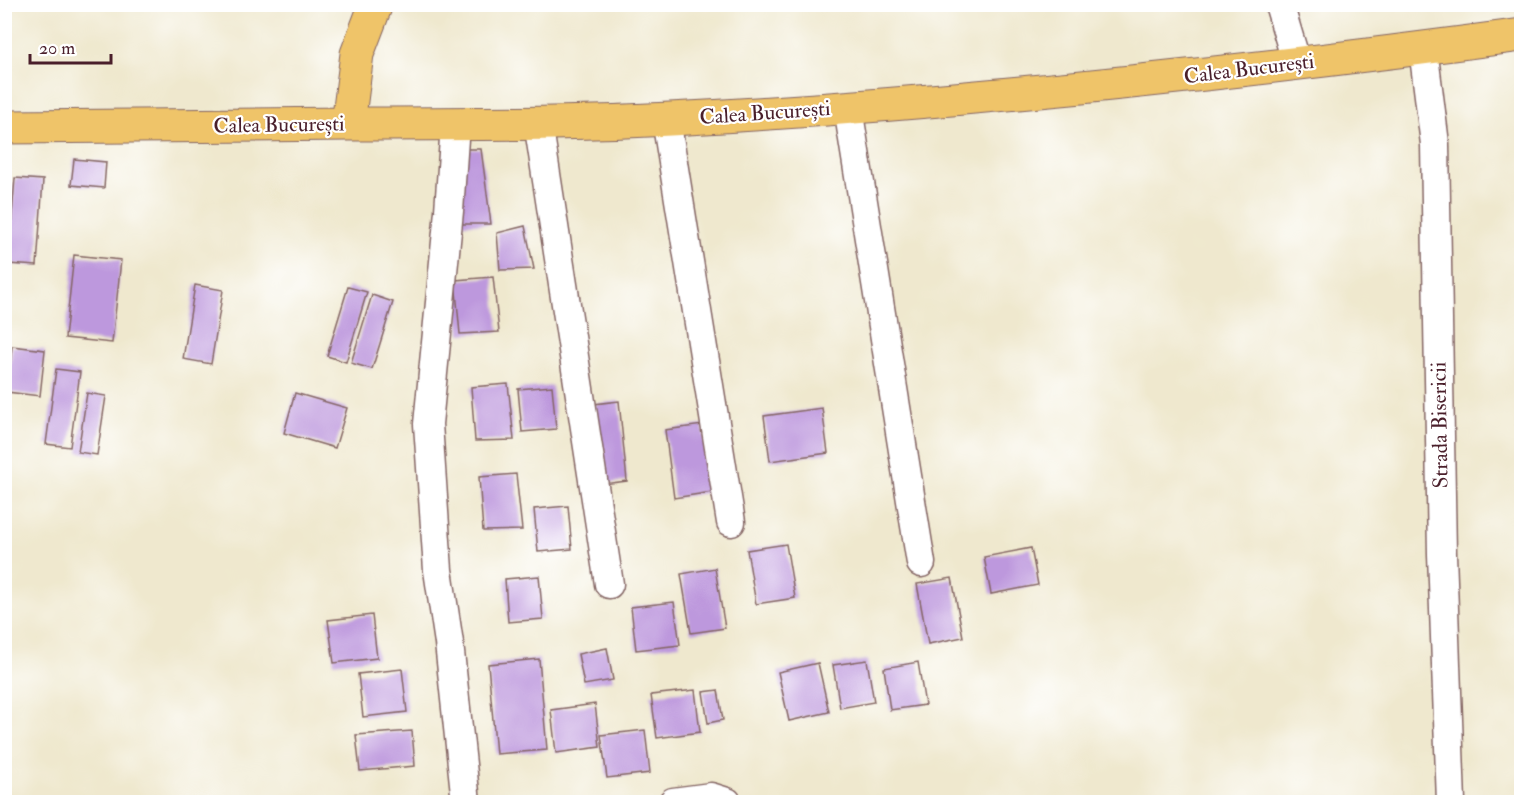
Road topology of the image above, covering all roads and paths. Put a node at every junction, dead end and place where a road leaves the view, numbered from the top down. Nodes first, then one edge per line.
1 (376, 4) edge
2 (1279, 4) edge
3 (1521, 35) edge
4 (1423, 48) junction
5 (1297, 64) junction
6 (848, 108) junction
7 (666, 119) junction
8 (538, 122) junction
9 (348, 124) junction
10 (455, 124) junction
11 (4, 127) edge
12 (731, 522) dead end
13 (921, 563) dead end
14 (609, 584) dead end
15 (466, 802) edge
16 (673, 802) edge
17 (727, 802) edge
18 (1451, 802) edge

1 - 9 main road
2 - 5 street
3 - 4 main road, Calea București
4 - 5 main road, Calea București
4 - 18 street, Strada Bisericii
5 - 6 main road, Calea București
6 - 7 main road, Calea București
6 - 13 street
7 - 8 main road, Calea București
7 - 12 street
8 - 10 main road, Calea București
8 - 14 street
9 - 10 main road, Calea București
9 - 11 main road, Calea București
10 - 15 street
16 - 17 street

